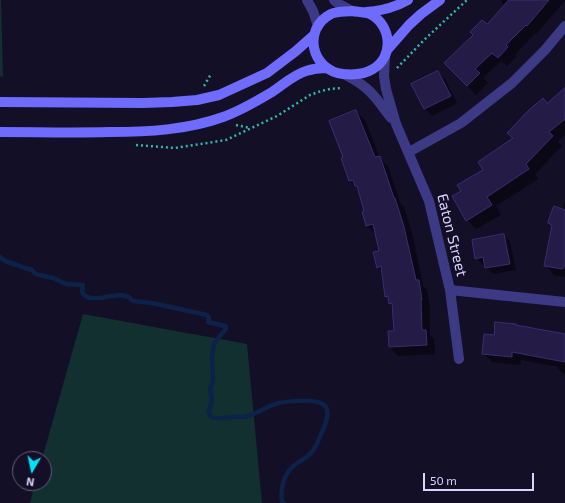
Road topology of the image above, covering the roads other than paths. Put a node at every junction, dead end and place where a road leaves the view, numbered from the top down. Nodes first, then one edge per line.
1 (307, 0) edge
2 (334, 0) edge
3 (408, 0) edge
4 (440, 0) edge
5 (357, 12) junction
6 (565, 26) edge
7 (316, 30) junction
8 (386, 53) junction
9 (326, 68) junction
10 (344, 74) junction
11 (0, 102) edge
12 (396, 124) junction
13 (0, 132) edge
14 (409, 152) junction
15 (450, 290) junction
16 (565, 302) edge
17 (459, 359) dead end

1 - 7 street
2 - 5 street
3 - 5 main road
4 - 8 main road
5 - 7 main road
5 - 8 main road
6 - 14 street
7 - 9 main road
7 - 11 main road
8 - 10 main road
8 - 12 street, Eaton Street
9 - 10 main road
9 - 13 main road
10 - 12 street, Eaton Street
12 - 14 street, Eaton Street
14 - 15 street, Eaton Street
15 - 16 street
15 - 17 street, Eaton Street

